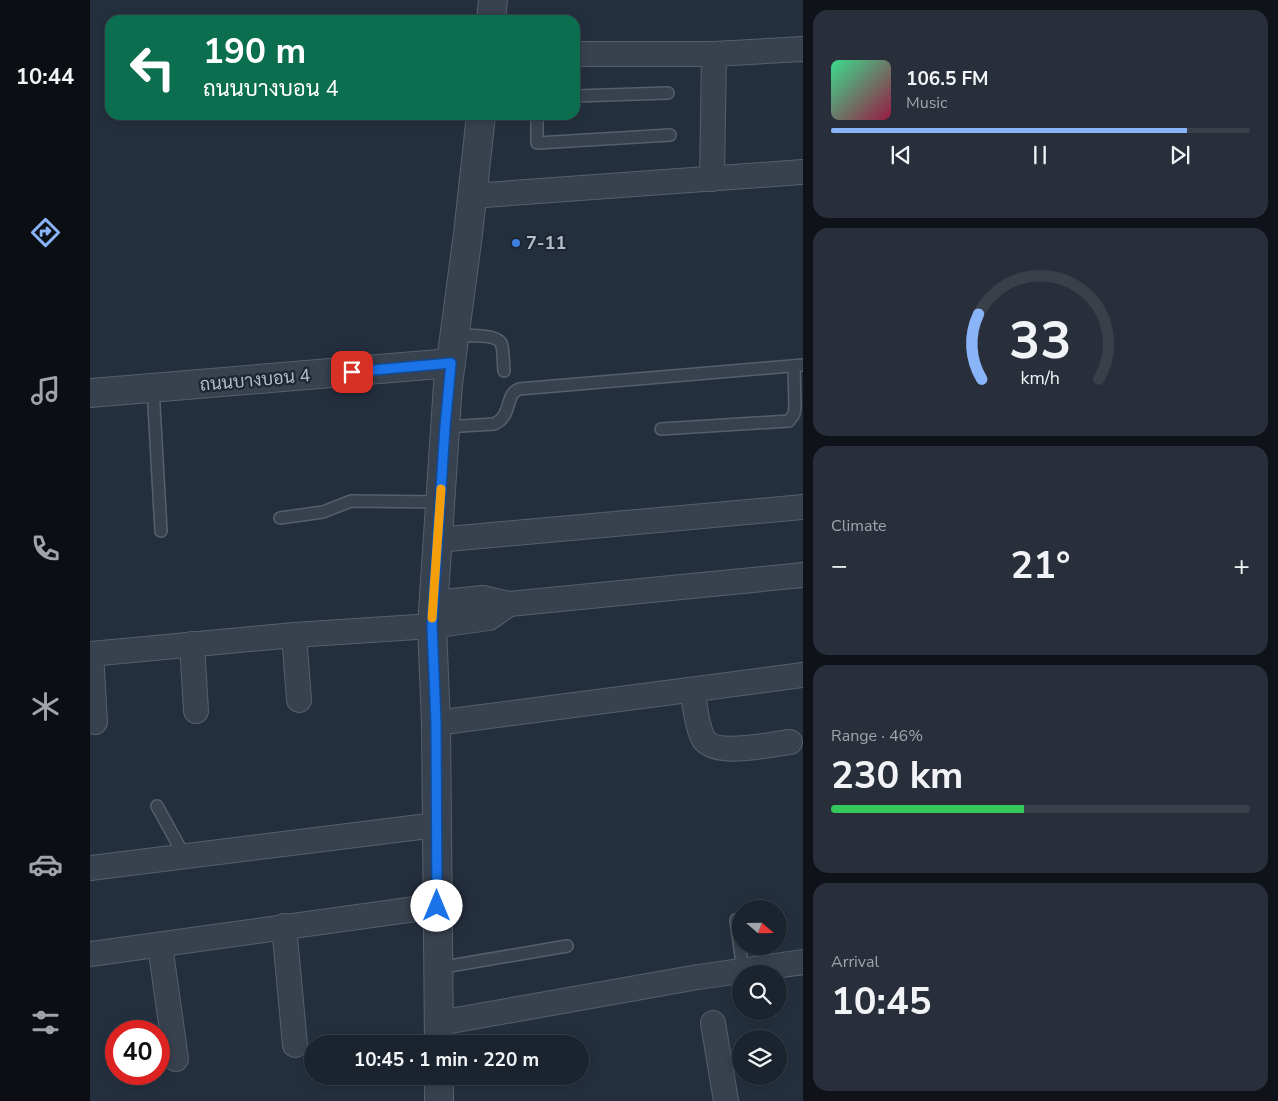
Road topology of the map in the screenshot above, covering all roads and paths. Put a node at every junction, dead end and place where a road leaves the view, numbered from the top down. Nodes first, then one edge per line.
1 (493, 0) edge
2 (492, 15) edge
3 (803, 49) edge
4 (580, 54) edge
5 (714, 54) junction
6 (668, 93) dead end
7 (580, 96) edge
8 (480, 120) edge
9 (538, 120) edge
10 (670, 135) dead end
11 (803, 172) edge
12 (712, 179) junction
13 (471, 196) junction
14 (454, 336) junction
15 (451, 363) junction
16 (798, 366) edge
17 (504, 371) dead end
18 (153, 388) junction
19 (90, 393) edge
20 (445, 427) junction
21 (661, 429) dead end
22 (440, 502) junction
23 (803, 506) edge
24 (280, 518) dead end
25 (161, 531) dead end
26 (437, 540) junction
27 (803, 575) edge
28 (433, 614) junction
29 (294, 635) junction
30 (192, 644) junction
31 (91, 654) edge
32 (803, 675) edge
33 (692, 690) junction
34 (299, 700) dead end
35 (196, 711) dead end
36 (95, 722) dead end
37 (436, 723) junction
38 (790, 742) dead end
39 (157, 806) dead end
40 (436, 826) junction
41 (185, 857) junction
42 (90, 868) edge
43 (437, 906) junction
44 (284, 926) junction
45 (160, 945) junction
46 (567, 946) dead end
47 (90, 954) edge
48 (803, 962) edge
49 (783, 965) edge
50 (438, 968) junction
51 (732, 973) edge
52 (713, 1023) dead end
53 (439, 1033) edge
54 (295, 1045) dead end
55 (176, 1059) dead end
56 (439, 1085) edge
57 (439, 1101) edge
58 (726, 1101) edge

1 - 2 street
3 - 5 street
4 - 5 street
5 - 12 street
6 - 7 lane
8 - 13 street
9 - 10 lane
11 - 12 street
12 - 13 street
13 - 14 street
14 - 15 street
14 - 17 lane
15 - 18 street, ถนนบางบอน 4
15 - 20 street
16 - 20 lane
16 - 21 lane
18 - 19 street, ถนนบางบอน 4
18 - 25 lane
20 - 22 street
22 - 24 lane
22 - 26 street
23 - 26 street
26 - 28 street
27 - 28 street
28 - 29 street
28 - 37 street
29 - 30 street
29 - 34 street
30 - 31 street
30 - 35 street
31 - 36 street
32 - 33 street
33 - 37 street
33 - 38 street
37 - 40 street
39 - 41 lane
40 - 41 street
40 - 43 street
41 - 42 street
43 - 44 street
43 - 50 street
44 - 45 street
44 - 54 street
45 - 47 street
45 - 55 street
46 - 50 lane
48 - 49 street
50 - 53 street
51 - 53 street
52 - 58 street
56 - 57 street

